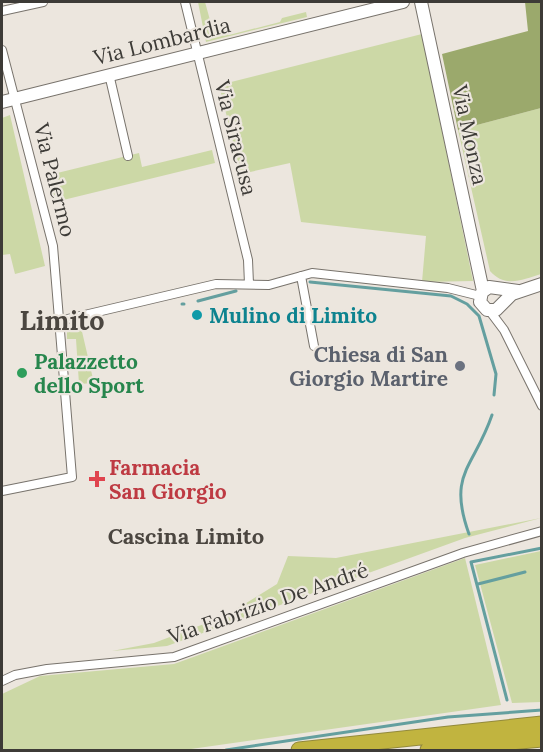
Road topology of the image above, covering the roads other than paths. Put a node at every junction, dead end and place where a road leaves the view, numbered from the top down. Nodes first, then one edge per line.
1 (43, 2) edge
2 (185, 2) edge
3 (403, 2) edge
4 (421, 2) edge
5 (2, 10) edge
6 (2, 50) edge
7 (196, 52) junction
8 (109, 74) junction
9 (16, 98) junction
10 (2, 102) edge
11 (128, 156) dead end
12 (301, 276) junction
13 (249, 284) junction
14 (542, 284) edge
15 (492, 297) junction
16 (59, 321) junction
17 (314, 346) dead end
18 (542, 406) edge
19 (2, 490) edge
20 (542, 531) edge
21 (2, 681) edge
22 (542, 724) edge
23 (542, 739) edge
24 (299, 750) edge
25 (428, 750) edge

1 - 5 street
2 - 7 street, Via Siracusa
3 - 7 street, Via Lombardia
4 - 15 street, Via Monza
6 - 9 street, Via Palermo
7 - 8 street, Via Lombardia
7 - 13 street, Via Siracusa
8 - 9 street, Via Lombardia
8 - 11 street
9 - 10 street, Via Lombardia
9 - 16 street, Via Palermo
12 - 13 street
12 - 15 street
12 - 17 street
13 - 16 street
14 - 15 street
15 - 18 street, Via Monza
16 - 19 street, Via Palermo
20 - 21 street, Via Fabrizio De André
22 - 24 highway
23 - 25 highway

